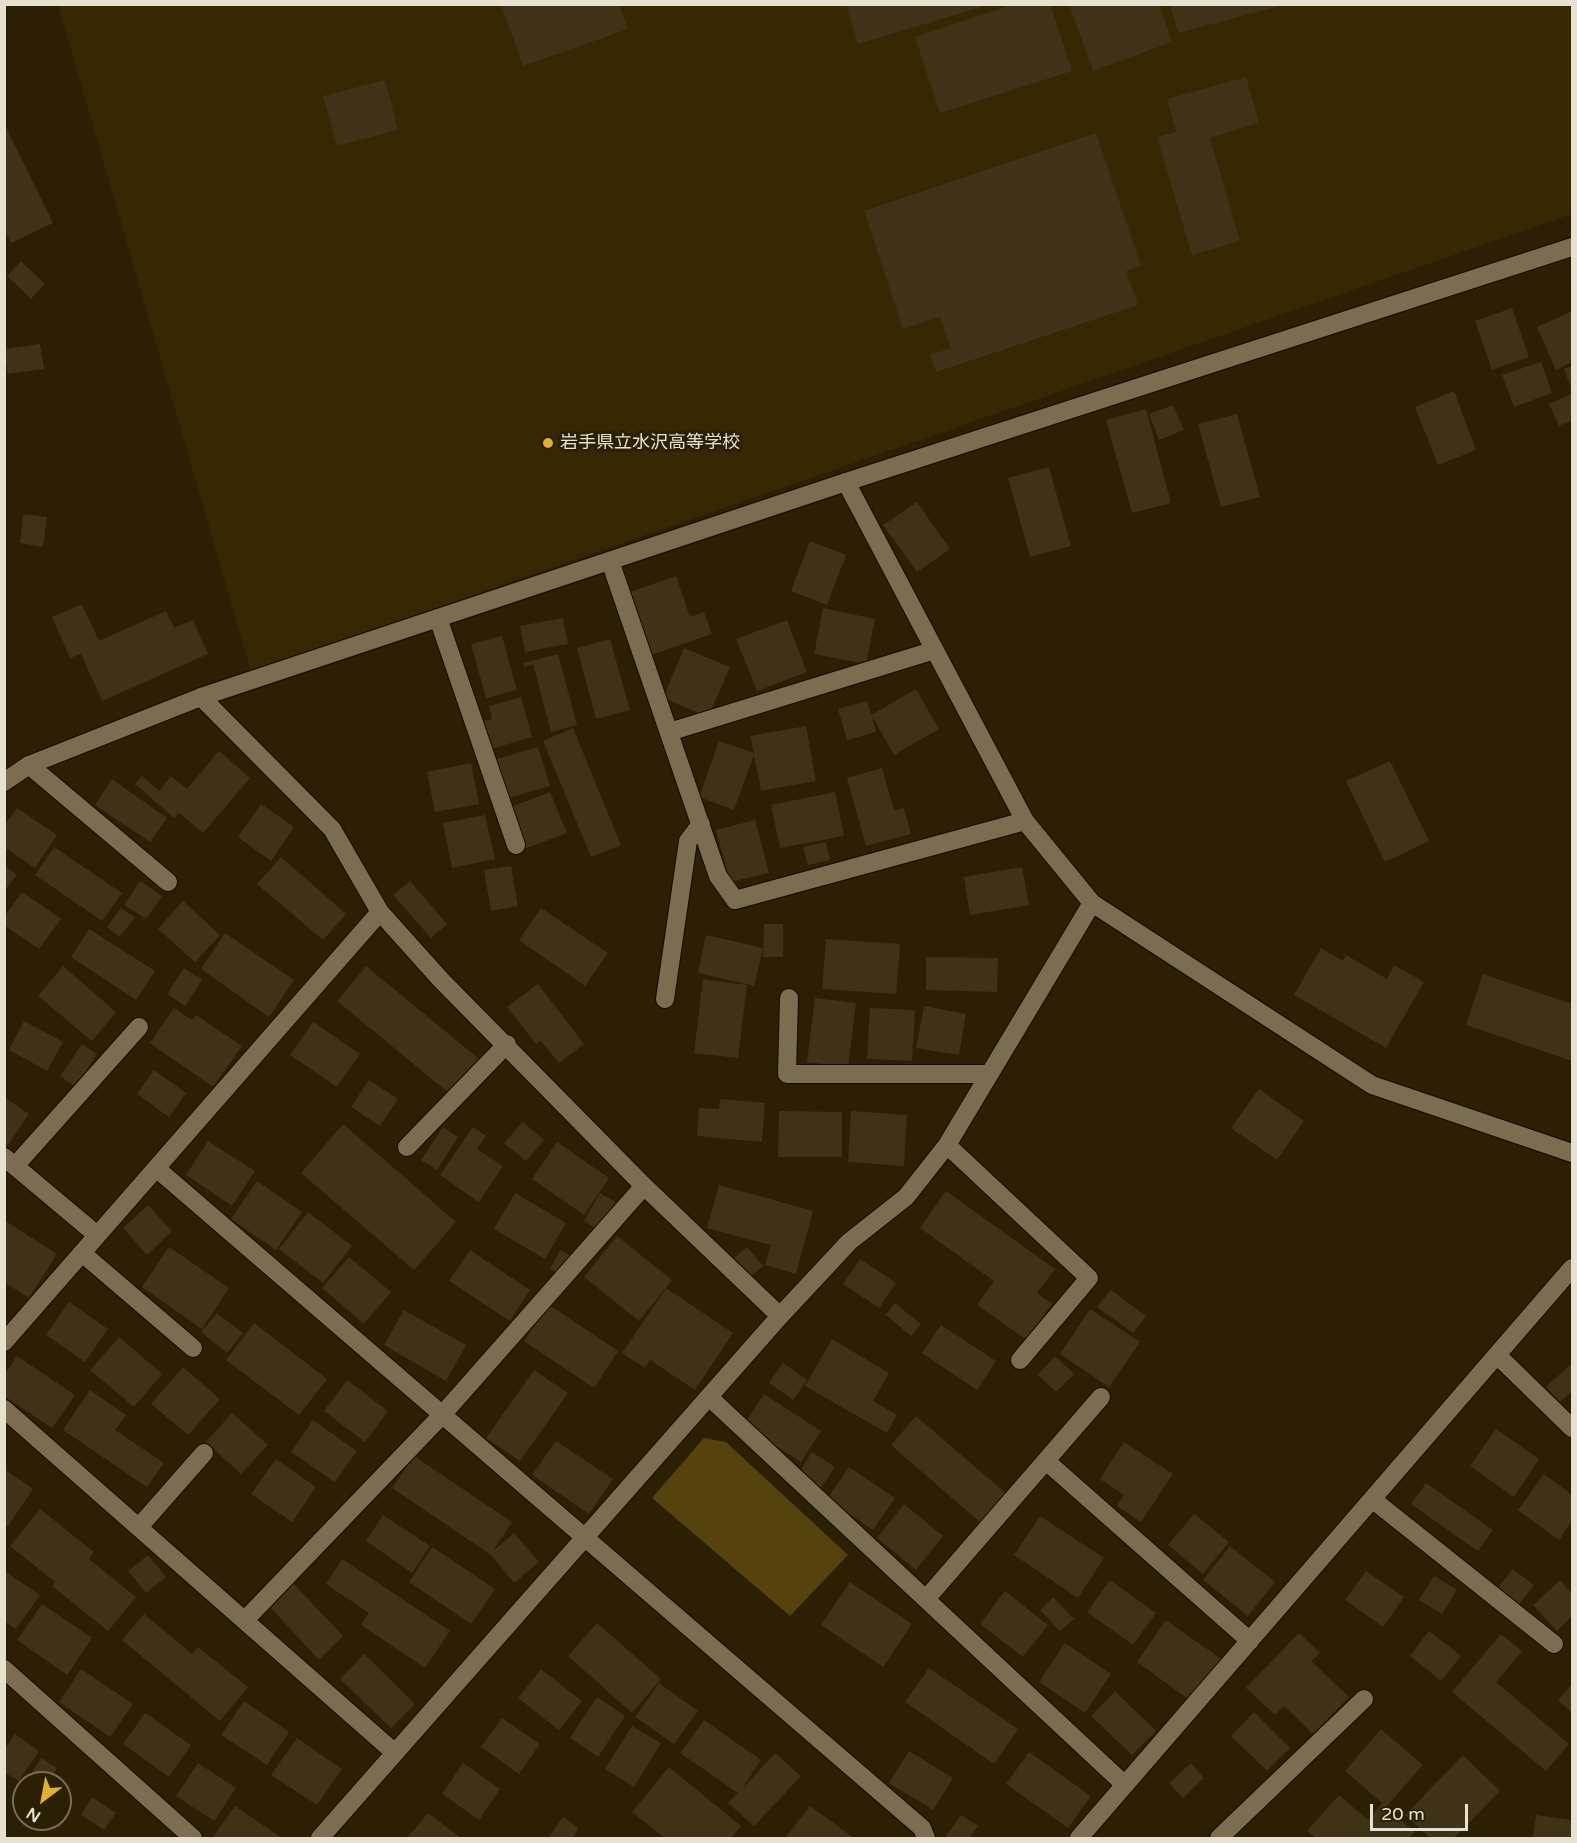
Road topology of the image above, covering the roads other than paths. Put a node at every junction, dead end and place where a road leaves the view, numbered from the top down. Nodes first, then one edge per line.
1 (1572, 247) edge
2 (846, 482) junction
3 (610, 561) junction
4 (438, 618) junction
5 (935, 650) junction
6 (201, 697) junction
7 (669, 732) junction
8 (29, 765) junction
9 (4, 782) edge
10 (1025, 820) junction
11 (701, 824) junction
12 (516, 845) dead end
13 (168, 882) dead end
14 (1092, 903) junction
15 (380, 912) junction
16 (789, 998) dead end
17 (665, 999) dead end
18 (139, 1027) dead end
19 (507, 1044) junction
20 (990, 1074) junction
21 (947, 1145) junction
22 (407, 1147) dead end
23 (1572, 1154) edge
24 (10, 1161) edge
25 (156, 1168) junction
26 (644, 1186) junction
27 (97, 1235) junction
28 (82, 1253) junction
29 (1572, 1268) edge
30 (780, 1316) junction
31 (4, 1342) edge
32 (193, 1348) dead end
33 (1497, 1355) junction
34 (1020, 1360) dead end
35 (709, 1397) junction
36 (1101, 1397) dead end
37 (4, 1409) edge
38 (442, 1414) junction
39 (1572, 1428) edge
40 (204, 1453) dead end
41 (1046, 1461) junction
42 (1372, 1500) junction
43 (139, 1527) junction
44 (584, 1539) junction
45 (926, 1599) junction
46 (245, 1620) junction
47 (1250, 1641) junction
48 (1554, 1644) dead end
49 (4, 1669) edge
50 (1364, 1699) dead end
51 (395, 1753) junction
52 (1125, 1785) junction
53 (193, 1839) edge
54 (320, 1839) edge
55 (926, 1839) edge
56 (1079, 1839) edge
57 (1219, 1839) edge

1 - 2 street
2 - 3 street
2 - 5 street
3 - 4 street
3 - 7 street
4 - 6 street
4 - 12 street
5 - 7 street
5 - 10 street
6 - 8 street
6 - 15 street
7 - 11 street
8 - 9 street
8 - 13 street
10 - 11 street
10 - 14 street
11 - 17 street
14 - 20 street
14 - 23 street
15 - 19 street
15 - 25 street
16 - 20 street
18 - 24 street
19 - 22 street
19 - 26 street
20 - 21 street
21 - 30 street
21 - 34 street
24 - 27 street
25 - 27 street
25 - 38 street
26 - 30 street
26 - 38 street
27 - 28 street
28 - 31 street
28 - 32 street
29 - 33 street
30 - 35 street
33 - 39 street
33 - 42 street
35 - 44 street
35 - 45 street
36 - 41 street
37 - 43 street
38 - 44 street
38 - 46 street
40 - 43 street
41 - 45 street
41 - 47 street
42 - 47 street
42 - 48 street
43 - 46 street
44 - 51 street
44 - 55 street
45 - 52 street
46 - 51 street
47 - 52 street
49 - 53 street
50 - 57 street
51 - 54 street
52 - 56 street

